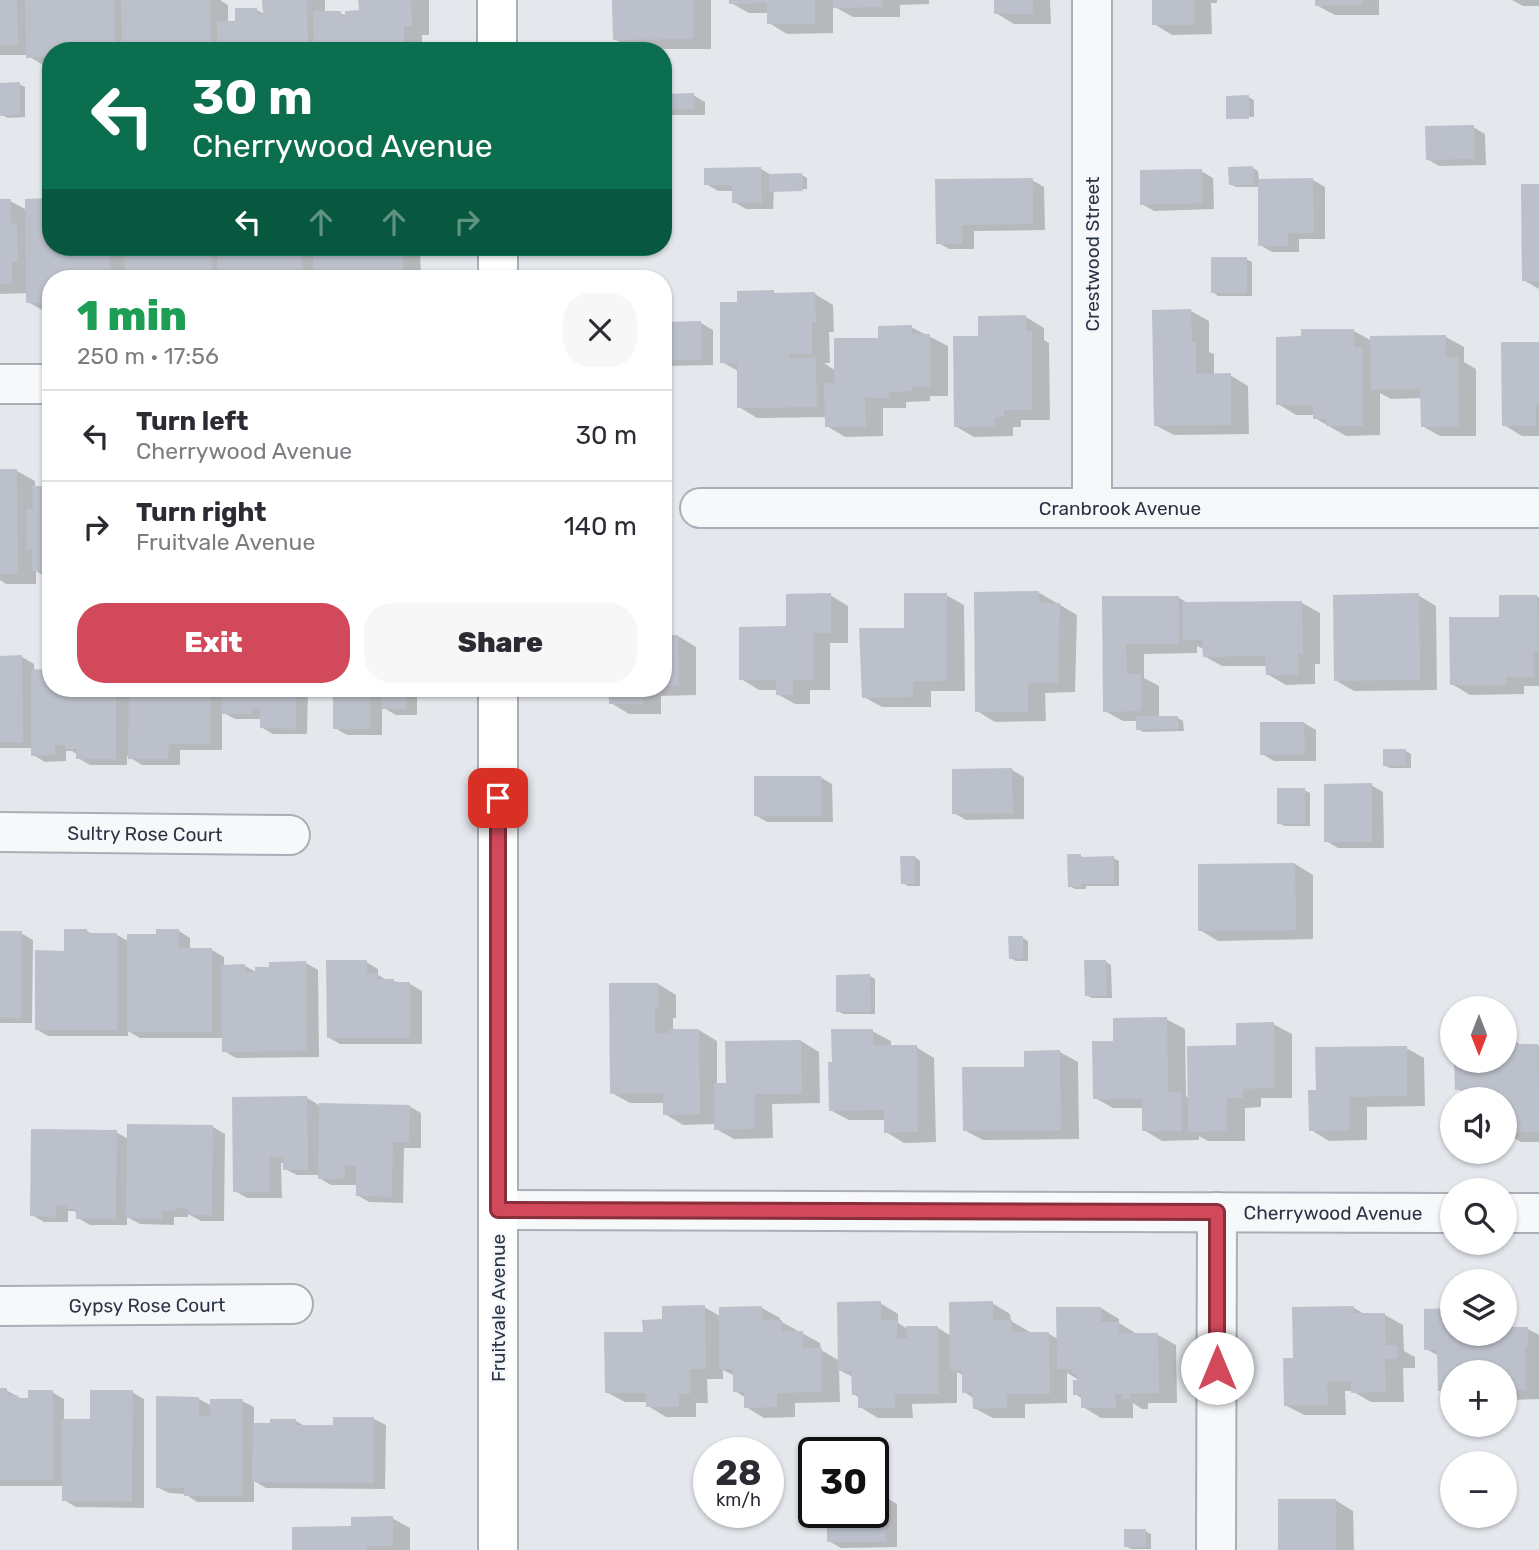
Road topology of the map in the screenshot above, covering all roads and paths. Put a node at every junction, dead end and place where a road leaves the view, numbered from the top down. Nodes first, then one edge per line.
1 (497, 0) edge
2 (1092, 0) edge
3 (497, 42) edge
4 (0, 384) edge
5 (42, 384) edge
6 (700, 508) dead end
7 (1092, 508) junction
8 (1539, 508) edge
9 (498, 697) edge
10 (0, 832) edge
11 (290, 835) dead end
12 (498, 1210) junction
13 (1217, 1212) junction
14 (1440, 1213) edge
15 (1517, 1213) edge
16 (1539, 1213) edge
17 (293, 1304) dead end
18 (0, 1306) edge
19 (498, 1550) edge
20 (1216, 1550) edge

1 - 3 main road
2 - 7 street, Crestwood Street
4 - 5 street
6 - 7 street, Cranbrook Avenue
7 - 8 street, Cranbrook Avenue
9 - 12 main road, Fruitvale Avenue
10 - 11 street, Sultry Rose Court
12 - 13 street, Cherrywood Avenue
12 - 19 main road, Fruitvale Avenue
13 - 14 street, Cherrywood Avenue
13 - 20 street
15 - 16 street
17 - 18 street, Gypsy Rose Court

